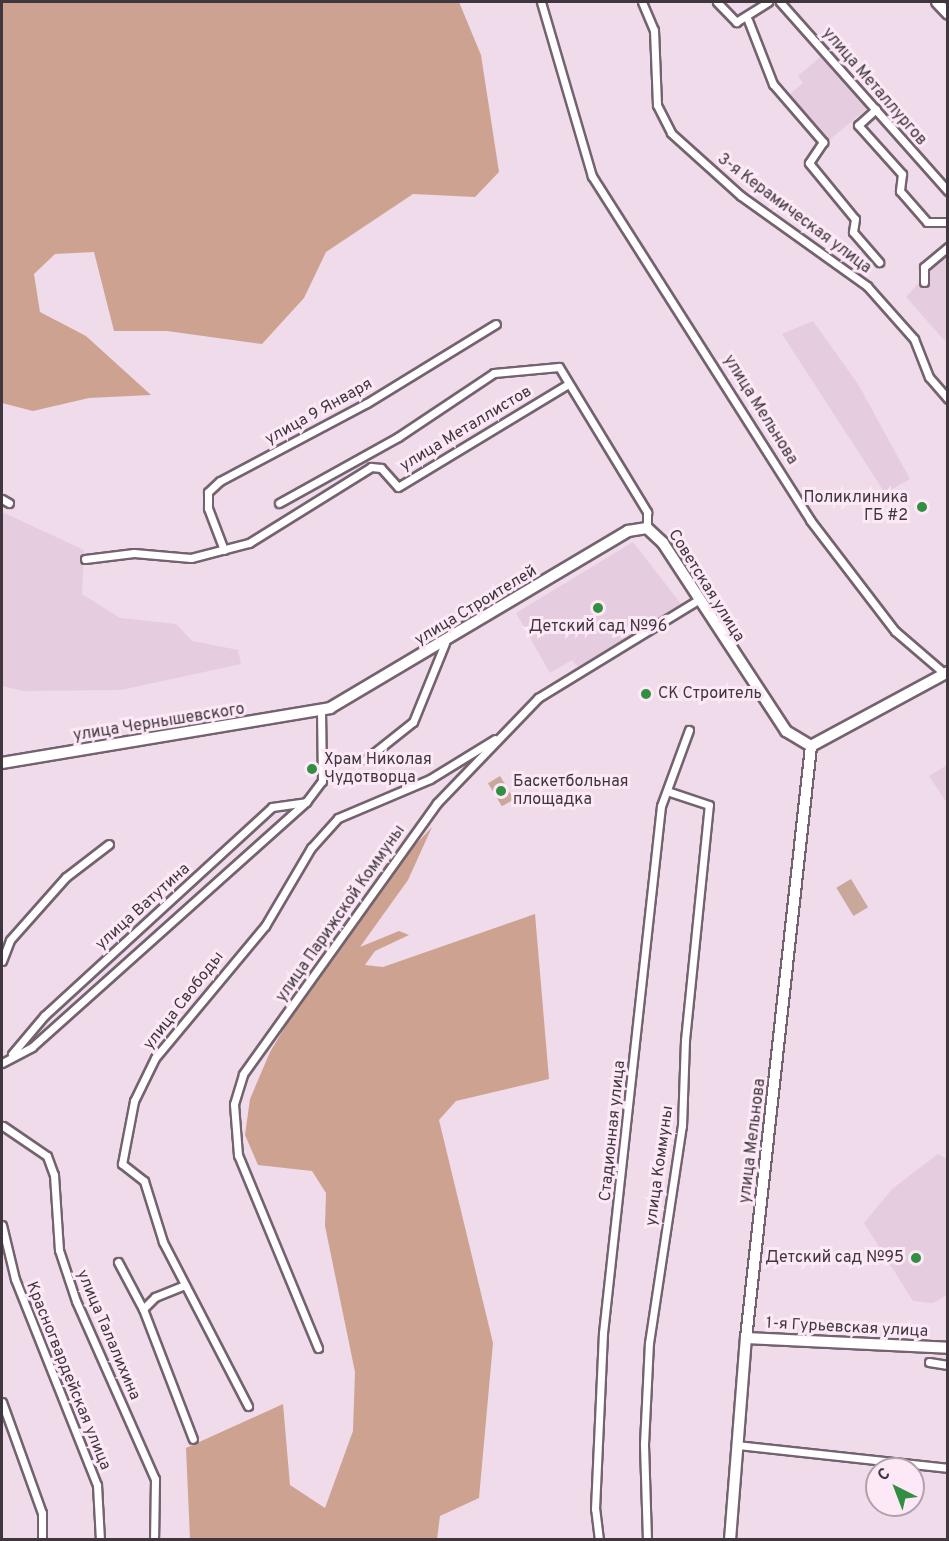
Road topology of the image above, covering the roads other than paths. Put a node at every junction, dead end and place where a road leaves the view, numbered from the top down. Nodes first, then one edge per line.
1 (541, 2) edge
2 (642, 2) edge
3 (717, 2) edge
4 (768, 2) edge
5 (780, 2) edge
6 (937, 2) edge
7 (948, 14) edge
8 (748, 20) junction
9 (876, 109) junction
10 (948, 191) edge
11 (948, 222) edge
12 (948, 247) edge
13 (879, 262) dead end
14 (924, 282) dead end
15 (496, 324) dead end
16 (559, 367) joint
17 (568, 384) junction
18 (948, 399) edge
19 (279, 503) dead end
20 (647, 528) junction
21 (224, 550) junction
22 (85, 558) dead end
23 (698, 600) junction
24 (445, 643) junction
25 (946, 673) edge
26 (321, 711) junction
27 (511, 729) junction
28 (689, 730) dead end
29 (811, 746) junction
30 (365, 760) dead end
31 (2, 763) edge
32 (667, 791) junction
33 (306, 802) junction
34 (109, 844) dead end
35 (2, 961) edge
36 (12, 1054) junction
37 (2, 1063) edge
38 (2, 1127) edge
39 (2, 1225) edge
40 (118, 1262) dead end
41 (185, 1285) junction
42 (143, 1309) junction
43 (746, 1338) junction
44 (318, 1348) dead end
45 (948, 1348) edge
46 (929, 1362) dead end
47 (948, 1365) edge
48 (2, 1402) edge
49 (248, 1406) dead end
50 (193, 1439) dead end
51 (737, 1445) junction
52 (948, 1468) edge
53 (42, 1539) edge
54 (100, 1539) edge
55 (153, 1539) edge
56 (599, 1539) edge
57 (647, 1539) edge
58 (730, 1539) edge

1 - 25 street, улица Мельнова
2 - 18 street, 3-я Керамическая улица
3 - 8 street
4 - 8 street
5 - 9 street, улица Металлургов
6 - 7 main road
8 - 13 street
9 - 10 street, улица Металлургов
9 - 11 street
12 - 14 street
15 - 21 street, улица 9 Января
16 - 17 street, Советская улица
16 - 19 street, улица Металлистов
17 - 20 street, Советская улица
17 - 21 street, улица Металлистов
20 - 23 main road, Советская улица
20 - 24 main road, улица Строителей
21 - 22 street, улица Металлистов
23 - 27 street, улица Парижской Коммуны
23 - 29 main road, Советская улица
24 - 26 main road, улица Строителей
24 - 30 street
25 - 29 main road
26 - 31 main road, улица Чернышевского
26 - 33 street, улица Ватутина
27 - 41 street, улица Свободы
27 - 44 street, улица Парижской Коммуны
28 - 32 street, Стадионная улица
29 - 43 main road, улица Мельнова
32 - 56 street, Стадионная улица
32 - 57 street, улица Коммуны
33 - 36 street, улица Ватутина
33 - 36 street, улица Ватутина
34 - 35 street
36 - 37 street, улица Ватутина
38 - 55 street, улица Талалихина
39 - 54 street, Красногвардейская улица
40 - 42 street
41 - 42 street
41 - 49 street, улица Свободы
42 - 50 street
43 - 45 main road, 1-я Гурьевская улица
43 - 51 main road, улица Мельнова
46 - 47 street
48 - 53 street
51 - 52 street
51 - 58 main road, улица Мельнова

